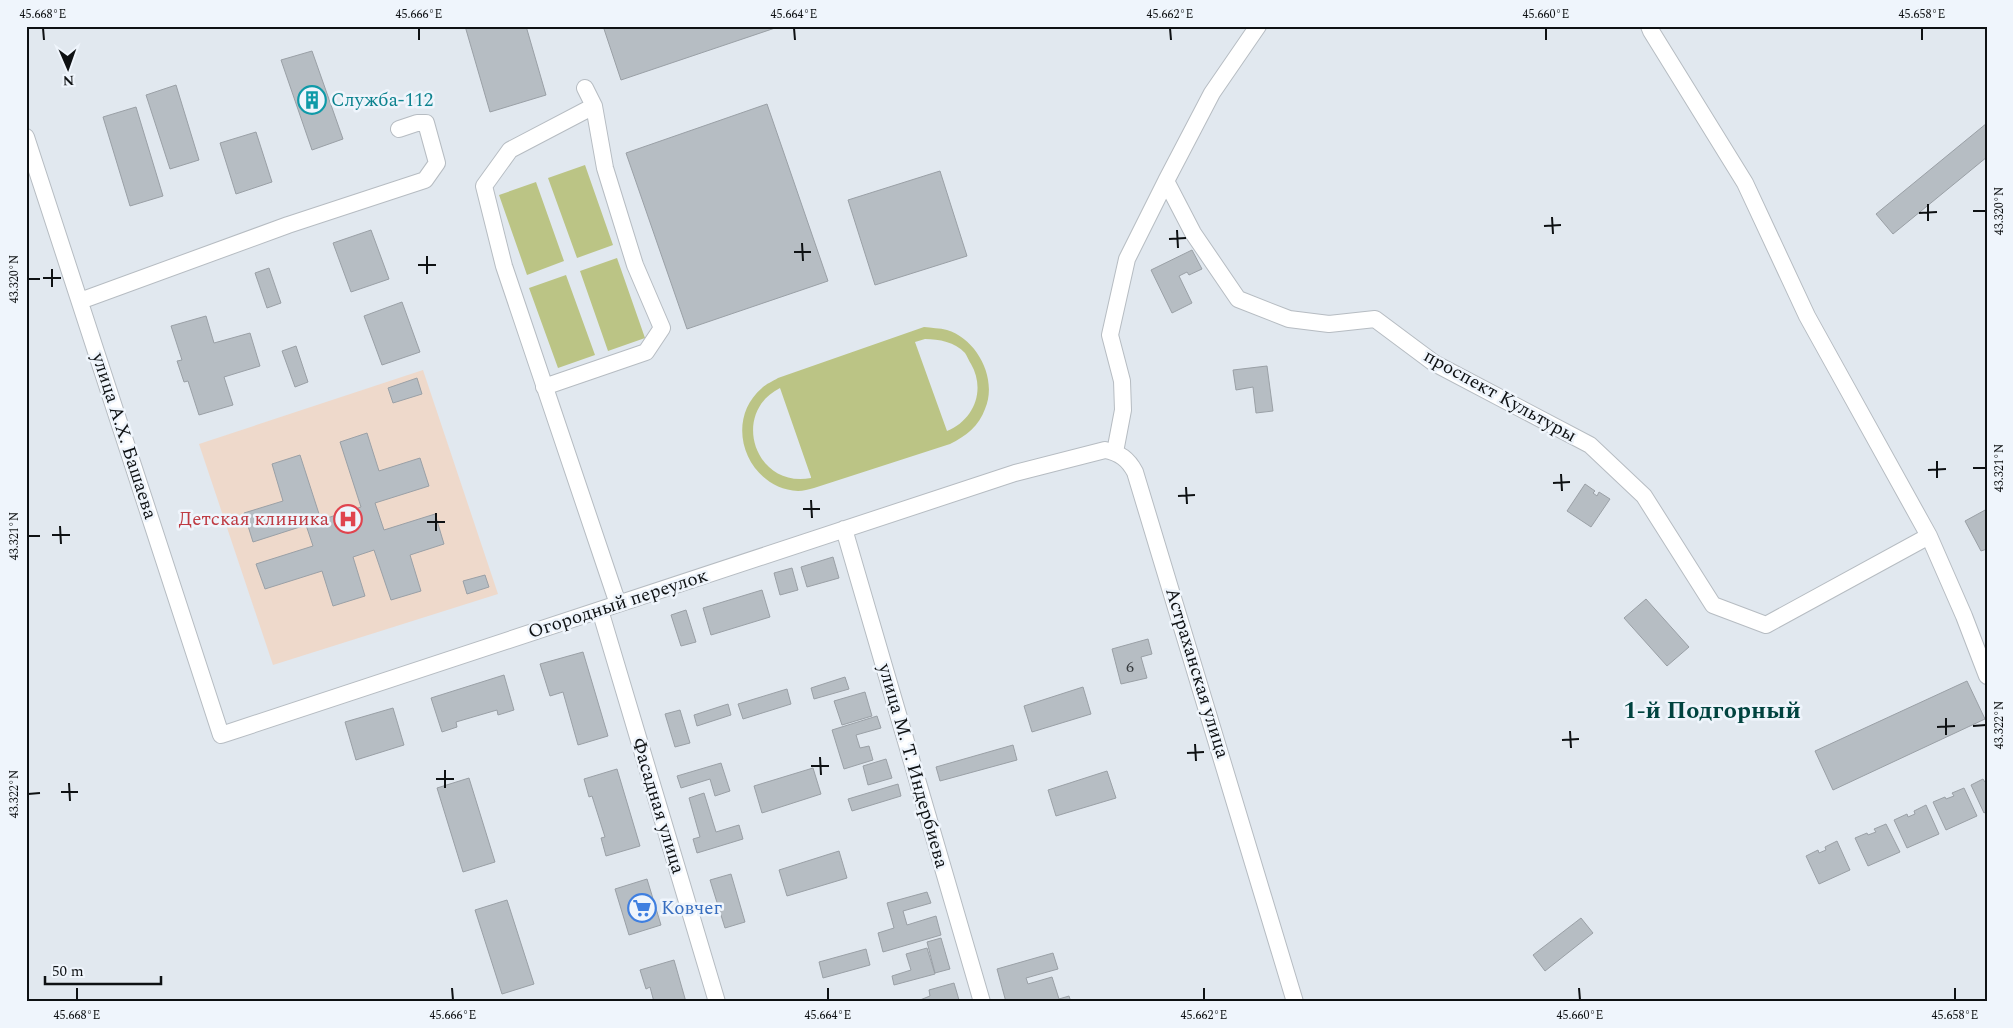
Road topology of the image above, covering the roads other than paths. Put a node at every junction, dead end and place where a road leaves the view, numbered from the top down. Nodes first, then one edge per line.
1 (1258, 26) edge
2 (1649, 26) edge
3 (585, 88) dead end
4 (594, 106) junction
5 (399, 129) dead end
6 (26, 137) edge
7 (1166, 181) junction
8 (80, 301) junction
9 (544, 387) junction
10 (1115, 452) junction
11 (844, 529) junction
12 (1929, 536) junction
13 (618, 604) junction
14 (600, 610) junction
15 (1987, 676) edge
16 (221, 735) joint
17 (717, 1002) edge
18 (982, 1002) edge
19 (1295, 1002) edge

1 - 7 street
2 - 12 street
3 - 4 street
4 - 9 street
4 - 9 street
5 - 8 street
6 - 8 street, улица А.Х. Башаева
7 - 10 street
7 - 12 street, проспект Культуры
8 - 16 street, улица А.Х. Башаева
9 - 13 street
10 - 11 street, Огородный переулок
10 - 19 street, Астраханская улица
11 - 13 street, Огородный переулок
11 - 18 street, улица М. Т. Индербиева
12 - 15 street
13 - 14 street, Огородный переулок
14 - 16 street, Огородный переулок
14 - 17 street, Фасадная улица

